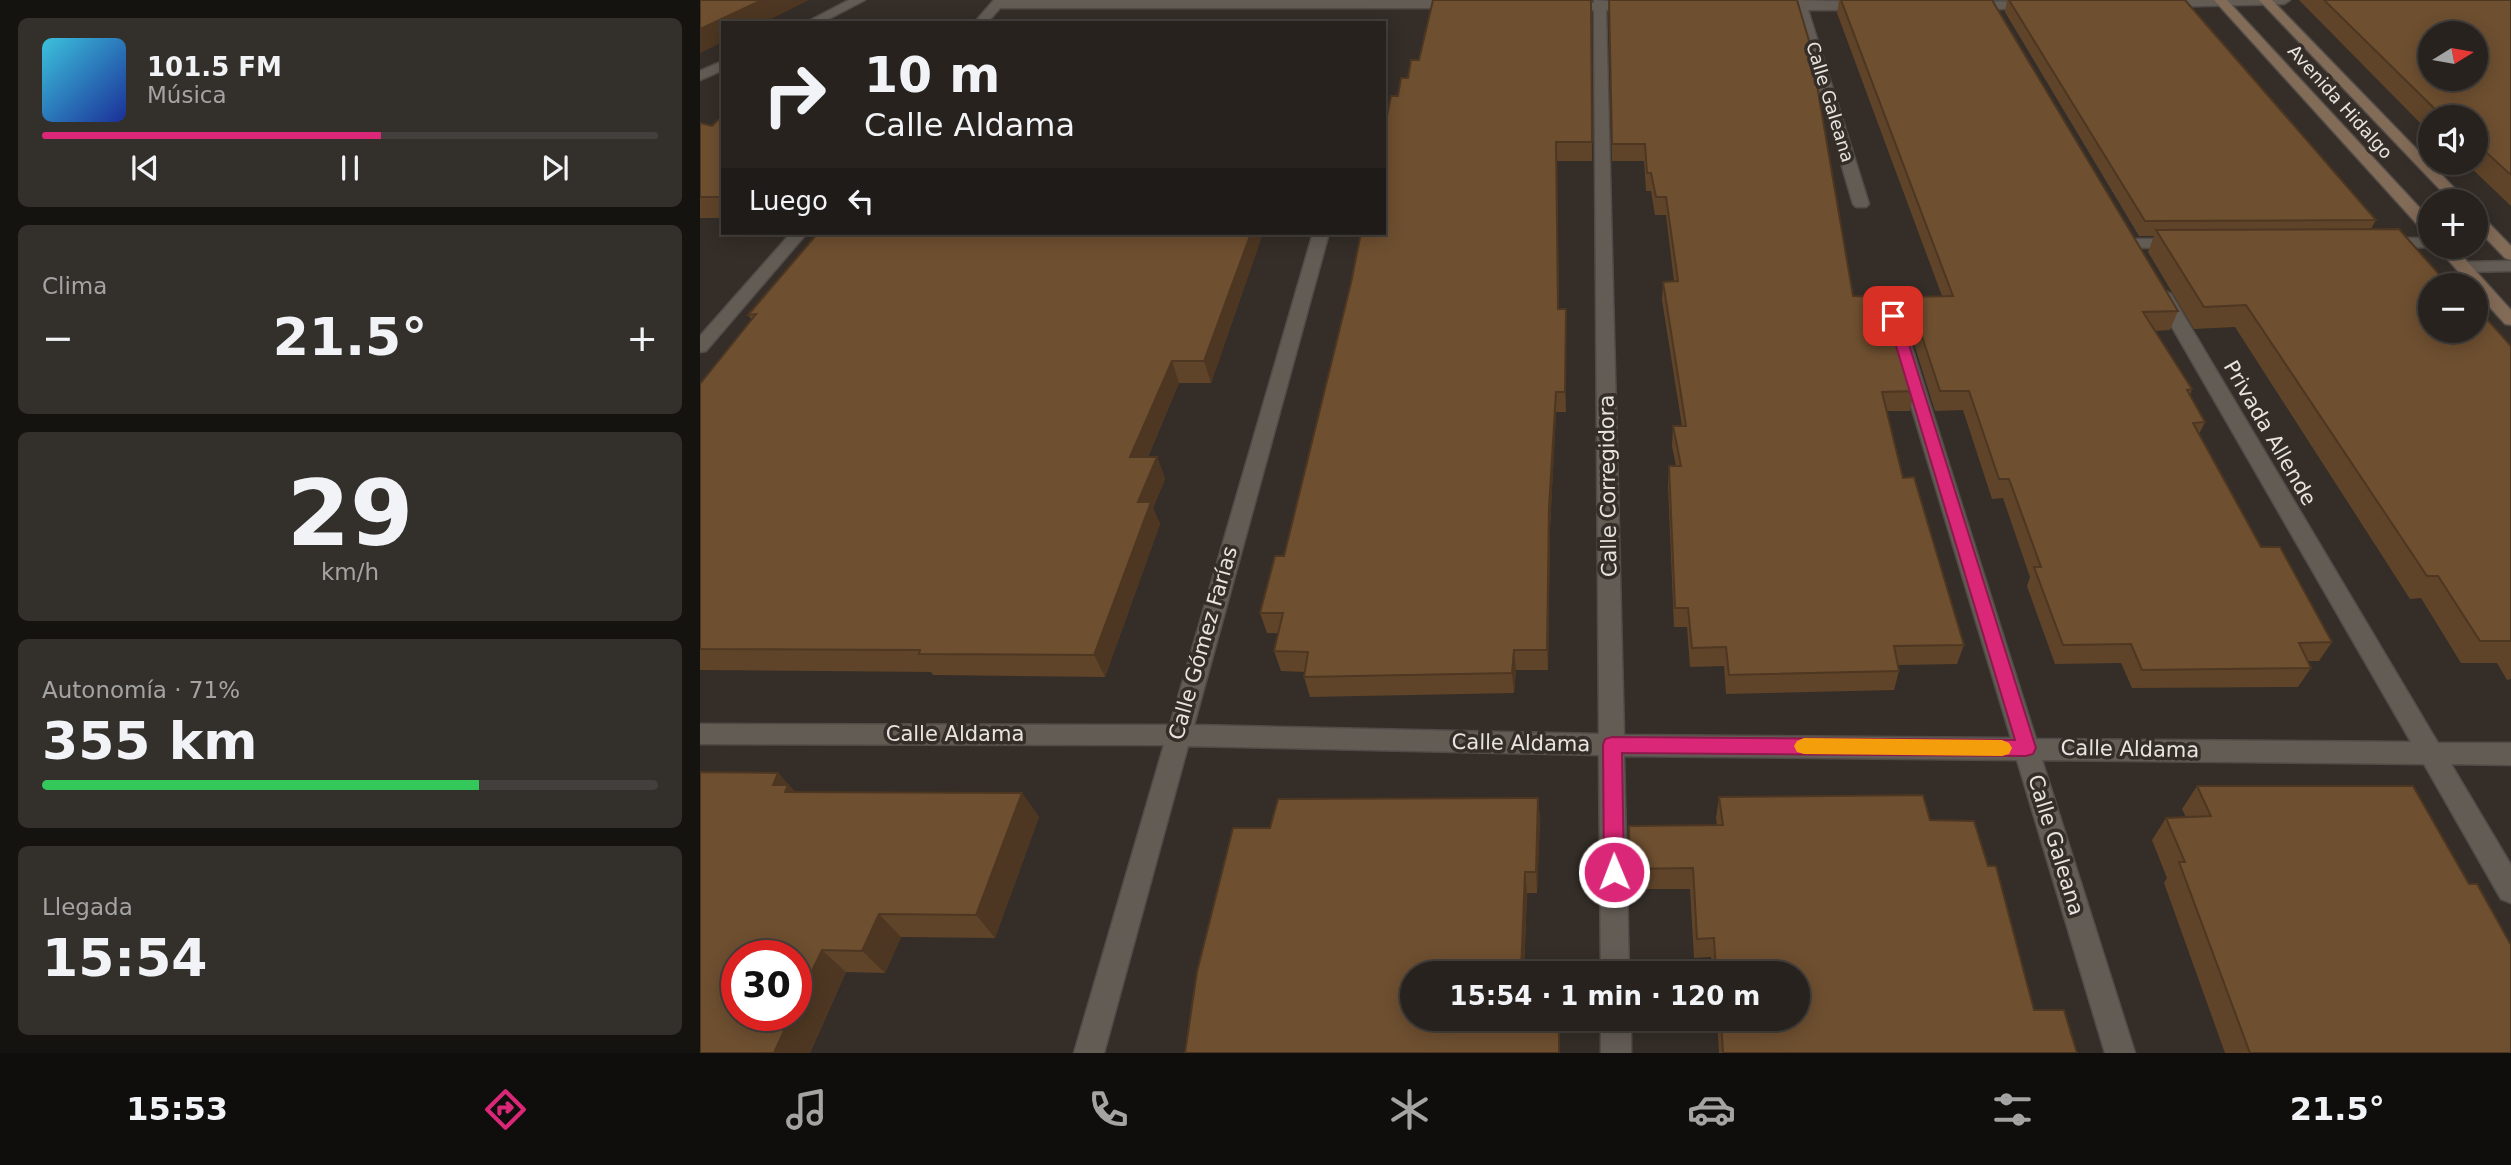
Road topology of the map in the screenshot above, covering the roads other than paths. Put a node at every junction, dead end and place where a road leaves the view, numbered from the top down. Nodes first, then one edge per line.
1 (859, 0) edge
2 (2265, 0) edge
3 (2284, 0) edge
4 (2221, 1) edge
5 (998, 2) edge
6 (1800, 3) edge
7 (1989, 3) edge
8 (2140, 3) edge
9 (1467, 4) edge
10 (1600, 4) edge
11 (1386, 5) edge
12 (2045, 5) edge
13 (1547, 6) edge
14 (1760, 6) edge
15 (1882, 6) edge
16 (1950, 6) edge
17 (1654, 7) edge
18 (815, 21) edge
19 (982, 21) edge
20 (2006, 30) edge
21 (721, 66) edge
22 (700, 76) edge
23 (2447, 189) edge
24 (1861, 204) dead end
25 (2418, 216) edge
26 (2488, 231) edge
27 (797, 235) edge
28 (1320, 235) edge
29 (2363, 243) edge
30 (2418, 243) edge
31 (2187, 244) edge
32 (2511, 255) edge
33 (2456, 259) edge
34 (2511, 266) edge
35 (2463, 267) junction
36 (1893, 316) edge
37 (2511, 320) edge
38 (700, 347) edge
39 (700, 734) edge
40 (1177, 735) junction
41 (1612, 745) junction
42 (2026, 748) junction
43 (2431, 752) junction
44 (2511, 754) edge
45 (2511, 890) edge
46 (1615, 961) edge
47 (1616, 1031) edge
48 (1089, 1053) edge
49 (1616, 1053) edge
50 (2120, 1053) edge

1 - 18 street
2 - 3 street
2 - 4 street
2 - 23 main road, Avenida Hidalgo
4 - 8 street
4 - 25 main road, Avenida Hidalgo
5 - 11 street
5 - 19 street
6 - 14 street
6 - 15 street
6 - 24 street, Calle Galeana
7 - 12 street
7 - 16 street
7 - 20 street
9 - 11 street
10 - 13 street
10 - 17 street
10 - 41 street, Calle Corregidora
21 - 22 street
26 - 32 main road
27 - 38 street
28 - 40 street, Calle Gómez Farías
29 - 30 street
31 - 43 street, Privada Allende
33 - 35 main road
34 - 35 street
35 - 37 main road
36 - 42 street, Calle Galeana
39 - 40 street, Calle Aldama
40 - 41 street, Calle Aldama
40 - 48 street, Calle Gómez Farías
41 - 42 street, Calle Aldama
41 - 46 street, Calle Corregidora
42 - 43 street, Calle Aldama
42 - 50 street, Calle Galeana
43 - 44 street, Calle Aldama
43 - 45 street, Privada Allende
47 - 49 street

